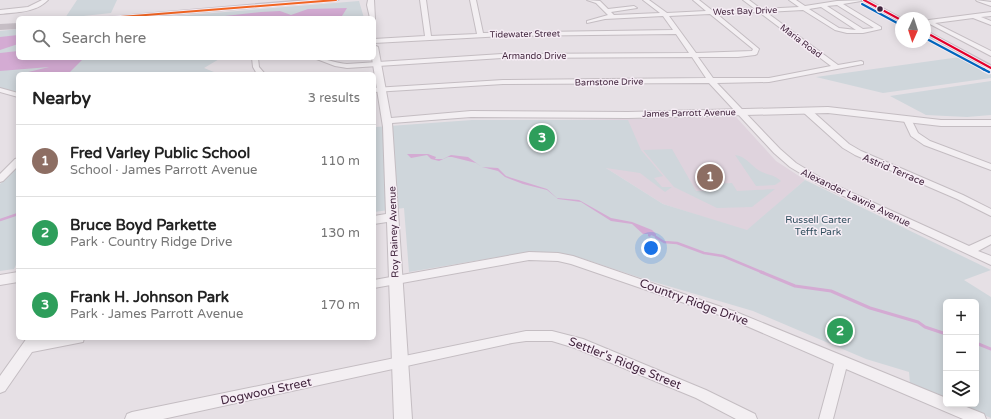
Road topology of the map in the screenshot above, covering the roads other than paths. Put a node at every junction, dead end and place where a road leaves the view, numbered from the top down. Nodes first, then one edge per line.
1 (45, 0) edge
2 (319, 0) edge
3 (336, 0) edge
4 (423, 0) edge
5 (473, 0) edge
6 (590, 0) edge
7 (646, 0) edge
8 (696, 0) edge
9 (746, 0) edge
10 (792, 0) edge
11 (844, 0) edge
12 (864, 0) edge
13 (980, 0) edge
14 (835, 1) edge
15 (369, 2) edge
16 (628, 4) dead end
17 (823, 4) junction
18 (991, 4) edge
19 (804, 7) junction
20 (634, 8) junction
21 (759, 10) junction
22 (608, 11) junction
23 (0, 12) edge
24 (712, 12) junction
25 (665, 14) junction
26 (991, 14) edge
27 (131, 16) edge
28 (372, 16) edge
29 (642, 16) junction
30 (973, 16) junction
31 (613, 17) junction
32 (895, 17) edge
33 (589, 22) dead end
34 (991, 23) edge
35 (16, 26) edge
36 (0, 27) edge
37 (862, 31) junction
38 (676, 32) junction
39 (480, 35) junction
40 (931, 35) edge
41 (428, 38) junction
42 (376, 41) edge
43 (991, 54) edge
44 (692, 55) junction
45 (376, 57) edge
46 (255, 60) edge
47 (320, 60) edge
48 (377, 63) junction
49 (861, 63) dead end
50 (836, 67) junction
51 (991, 68) edge
52 (260, 72) edge
53 (711, 80) junction
54 (0, 90) edge
55 (378, 90) edge
56 (16, 94) edge
57 (807, 111) junction
58 (740, 112) junction
59 (907, 119) junction
60 (387, 121) junction
61 (991, 123) edge
62 (16, 163) edge
63 (991, 167) edge
64 (0, 179) edge
65 (991, 213) edge
66 (392, 217) junction
67 (376, 220) edge
68 (991, 240) edge
69 (968, 250) junction
70 (991, 261) edge
71 (16, 277) edge
72 (0, 280) edge
73 (395, 280) junction
74 (376, 284) edge
75 (59, 340) edge
76 (31, 343) edge
77 (842, 361) junction
78 (400, 362) junction
79 (0, 387) edge
80 (132, 419) edge
81 (402, 419) edge
82 (750, 419) edge
83 (826, 419) edge
84 (979, 419) edge

1 - 23 street
2 - 3 main road
2 - 27 main road
4 - 41 street
5 - 39 street
6 - 22 street
7 - 25 street, Alexander Lawrie Avenue
8 - 24 street
9 - 21 street, Maria Road
10 - 19 street
11 - 14 street, West Bay Drive
12 - 14 street, West Bay Drive
12 - 32 main road
13 - 18 street
14 - 17 street, West Bay Drive
14 - 37 street
15 - 28 street
16 - 20 street
17 - 19 street, West Bay Drive
17 - 37 street
19 - 21 street, West Bay Drive
19 - 37 street
20 - 22 street
20 - 29 street
21 - 24 street, West Bay Drive
21 - 50 street, Maria Road
22 - 31 street
24 - 25 street, West Bay Drive
24 - 44 street
25 - 29 street, West Bay Drive
25 - 38 street, Alexander Lawrie Avenue
26 - 30 street
29 - 31 street, West Bay Drive
30 - 34 street
30 - 43 street
31 - 33 street, West Bay Drive
35 - 36 main road
38 - 39 street, Tidewater Street
38 - 44 street, Alexander Lawrie Avenue
39 - 41 street, Tidewater Street
40 - 51 main road
41 - 42 street, Tidewater Street
44 - 48 street, Armando Drive
44 - 53 street, Alexander Lawrie Avenue
45 - 48 street, Roy Rainey Avenue
46 - 52 street
47 - 48 street, Armando Drive
48 - 55 street, Roy Rainey Avenue
49 - 50 street, Barnstone Drive
50 - 53 street, Barnstone Drive
53 - 55 street, Barnstone Drive
53 - 58 street, Alexander Lawrie Avenue
54 - 56 street
55 - 60 street, Roy Rainey Avenue
57 - 58 street, James Parrott Avenue
57 - 59 street, James Parrott Avenue
57 - 65 street, Astrid Terrace
58 - 60 street, James Parrott Avenue
58 - 69 street, Alexander Lawrie Avenue
59 - 61 street, James Parrott Avenue
59 - 63 street
60 - 66 street, Roy Rainey Avenue
62 - 64 street
66 - 67 street
66 - 73 street, Roy Rainey Avenue
68 - 69 street
69 - 70 street, Alexander Lawrie Avenue
71 - 72 street
73 - 74 street, Country Ridge Drive
73 - 77 street, Country Ridge Drive
73 - 78 street, Roy Rainey Avenue
75 - 76 street
76 - 79 street
77 - 83 street
77 - 84 street, Country Ridge Drive
78 - 80 street, Dogwood Street
78 - 81 street, Roy Rainey Avenue
78 - 82 street, Settler's Ridge Street

